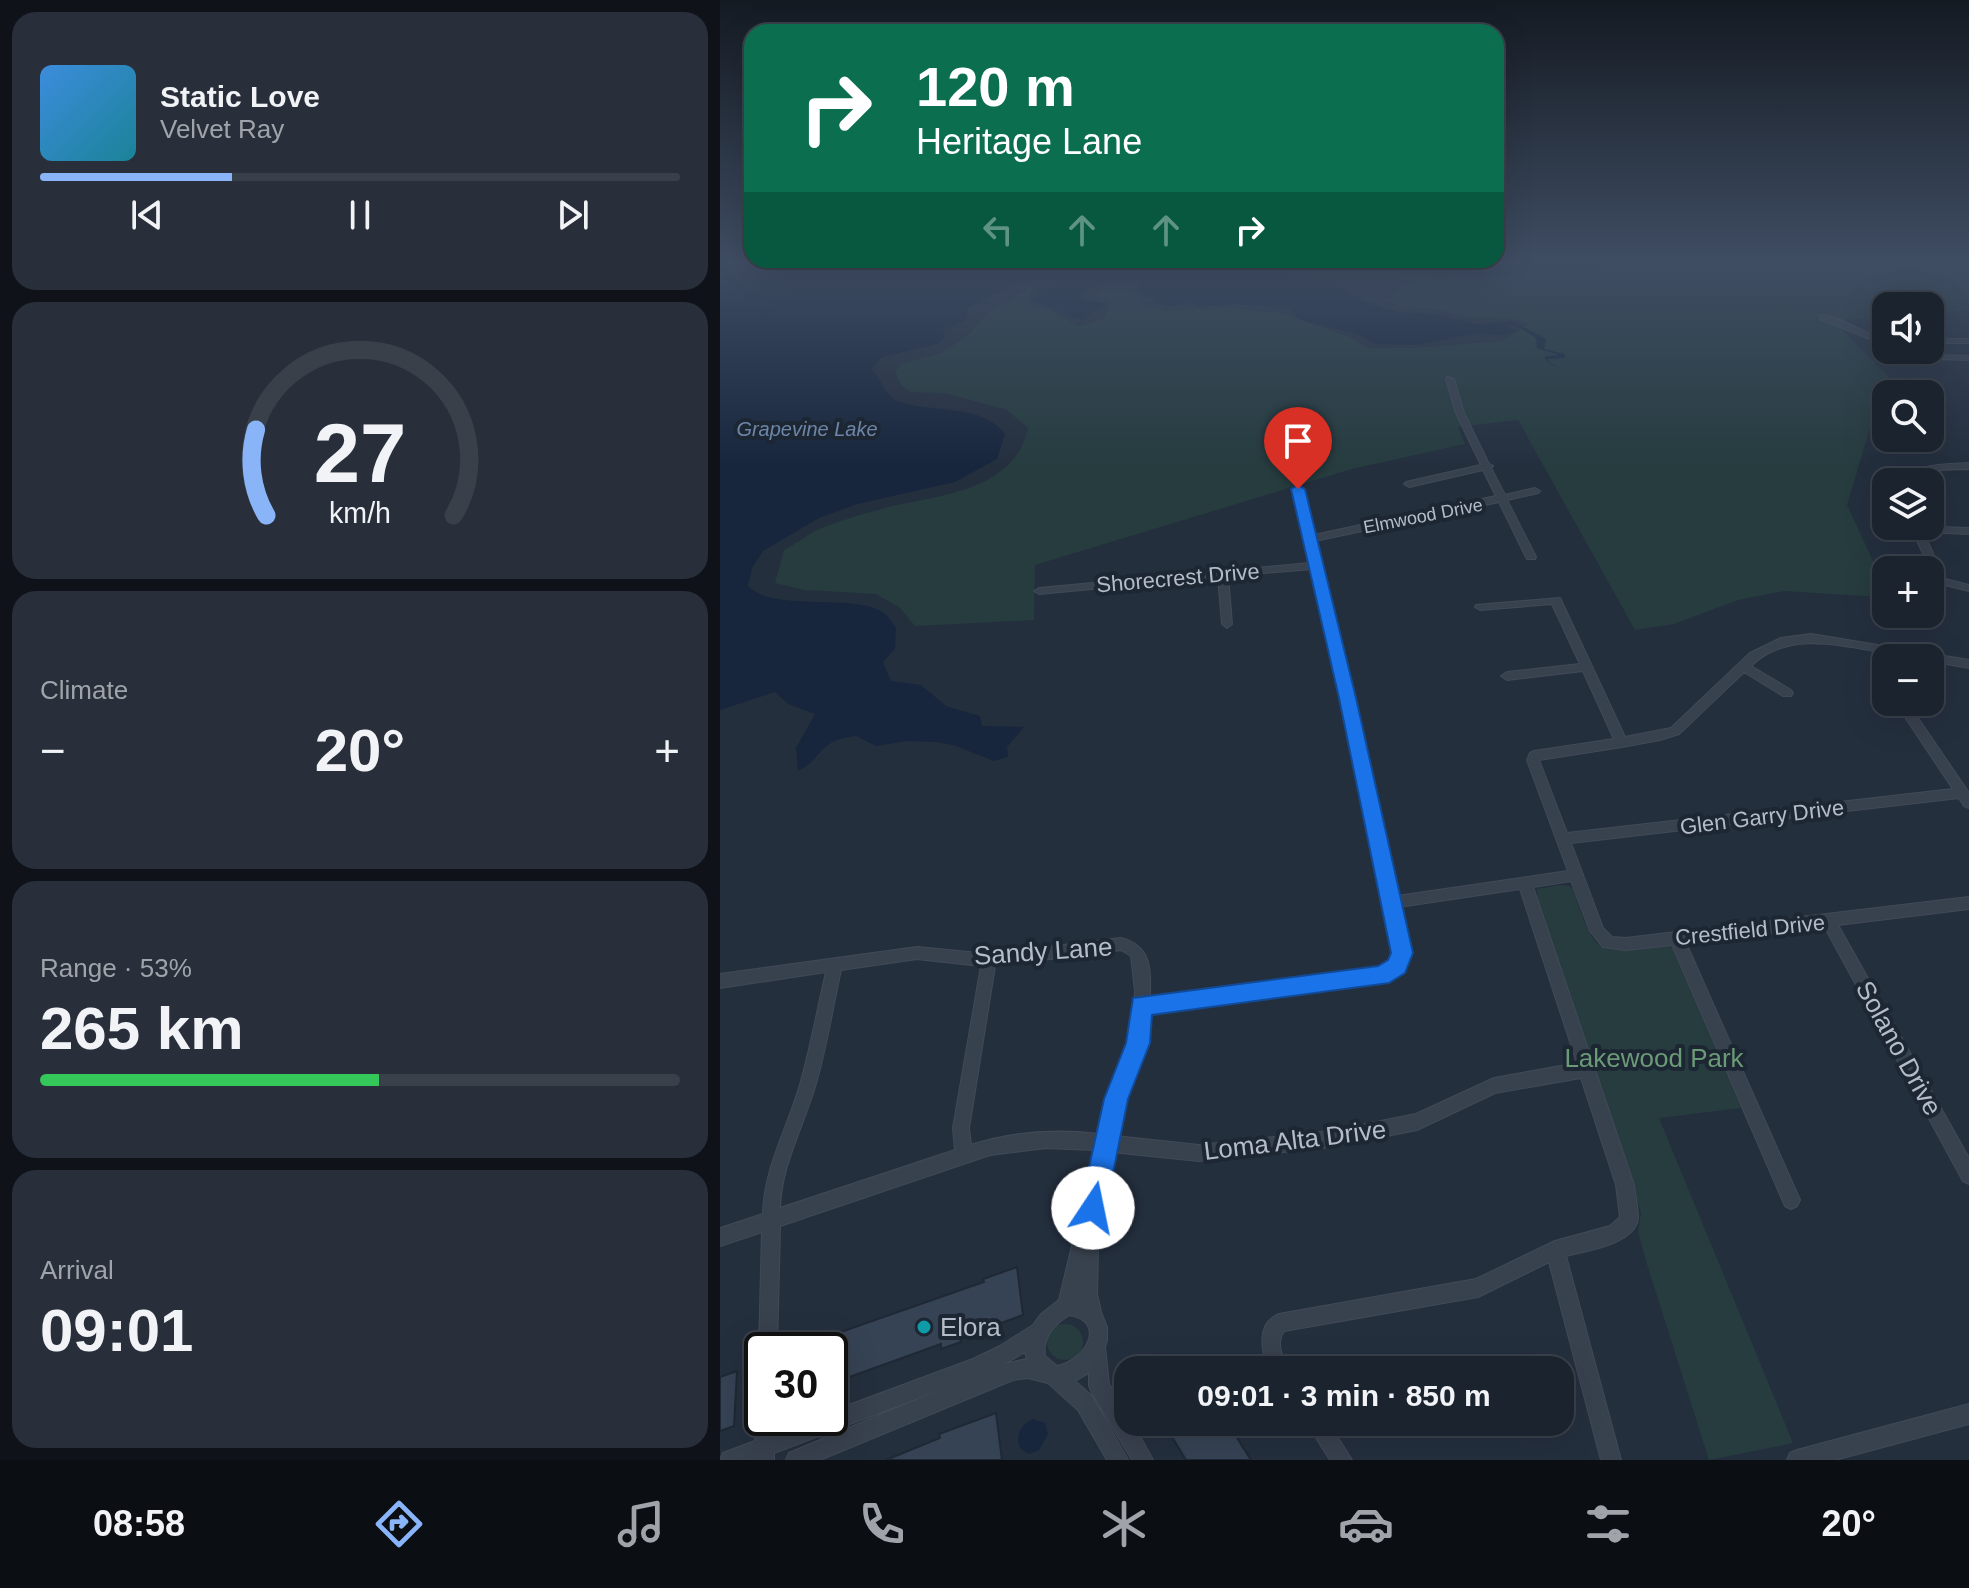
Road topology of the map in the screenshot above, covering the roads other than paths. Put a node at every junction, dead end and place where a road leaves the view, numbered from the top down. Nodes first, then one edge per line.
1 (1944, 341) edge
2 (1969, 341) edge
3 (1944, 357) edge
4 (1969, 358) edge
5 (1450, 379) dead end
6 (1488, 466) junction
7 (1969, 466) edge
8 (1944, 468) edge
9 (1409, 484) dead end
10 (1298, 489) dead end
11 (1535, 491) dead end
12 (1503, 499) junction
13 (1944, 529) edge
14 (1969, 531) edge
15 (1311, 539) junction
16 (1922, 540) edge
17 (1531, 557) dead end
18 (1317, 565) junction
19 (1223, 574) junction
20 (1969, 588) edge
21 (1039, 591) dead end
22 (1480, 607) dead end
23 (1227, 624) dead end
24 (1872, 651) edge
25 (1944, 661) edge
26 (1969, 664) edge
27 (1743, 666) junction
28 (1586, 667) junction
29 (1507, 676) dead end
30 (1787, 693) dead end
31 (1910, 716) edge
32 (1622, 743) junction
33 (1966, 798) edge
34 (1561, 839) junction
35 (1575, 875) junction
36 (1525, 883) junction
37 (1393, 902) junction
38 (1967, 908) edge
39 (1829, 922) junction
40 (1676, 937) junction
41 (989, 960) junction
42 (835, 964) junction
43 (720, 981) edge
44 (1141, 1006) junction
45 (1587, 1069) junction
46 (1106, 1143) junction
47 (964, 1155) junction
48 (1969, 1175) edge
49 (1791, 1200) dead end
50 (773, 1219) junction
51 (1090, 1220) junction
52 (720, 1237) edge
53 (1555, 1250) junction
54 (1067, 1306) junction
55 (1092, 1315) junction
56 (769, 1332) edge
57 (1037, 1333) junction
58 (1097, 1345) junction
59 (1274, 1356) edge
60 (1051, 1374) junction
61 (1969, 1414) edge
62 (1326, 1436) edge
63 (764, 1453) edge
64 (1847, 1454) edge
65 (730, 1460) edge
66 (796, 1460) edge
67 (1118, 1460) edge
68 (1143, 1460) edge
69 (1342, 1460) edge
70 (1611, 1460) edge
71 (1797, 1460) edge

1 - 2 street
3 - 4 street
5 - 6 street
6 - 9 street
6 - 12 street
7 - 8 street
10 - 15 street
11 - 12 street, Elmwood Drive
12 - 15 street, Elmwood Drive
12 - 17 street
13 - 14 street
15 - 18 street
16 - 20 street
18 - 19 street, Shorecrest Drive
18 - 37 street
19 - 21 street, Shorecrest Drive
19 - 23 street
22 - 28 street
24 - 27 street
25 - 26 street
27 - 30 street
27 - 32 street
28 - 29 street
28 - 32 street
31 - 33 street
32 - 34 street
33 - 34 street, Glen Garry Drive
34 - 35 street
35 - 36 street
35 - 40 street, Crestfield Drive
36 - 37 street
36 - 45 street
37 - 44 street
38 - 39 street, Crestfield Drive
39 - 40 street, Crestfield Drive
39 - 48 street, Solano Drive
40 - 49 street
41 - 42 street, Sandy Lane
41 - 44 street, Sandy Lane
41 - 47 street
42 - 43 street, Sandy Lane
42 - 50 street
44 - 46 street, Sandy Lane
45 - 46 street, Loma Alta Drive
45 - 53 street
46 - 47 street, Loma Alta Drive
46 - 51 street, Sandy Lane
47 - 50 street, Loma Alta Drive
50 - 52 street, Loma Alta Drive
50 - 56 street
51 - 54 street, Sandy Lane
51 - 55 street, Sandy Lane
53 - 59 street
53 - 70 street
54 - 55 street
54 - 57 street
55 - 58 street
57 - 60 street
57 - 63 street
58 - 60 street
58 - 68 street
60 - 66 street
60 - 67 street
61 - 64 street
62 - 69 street
63 - 65 street
64 - 71 street

